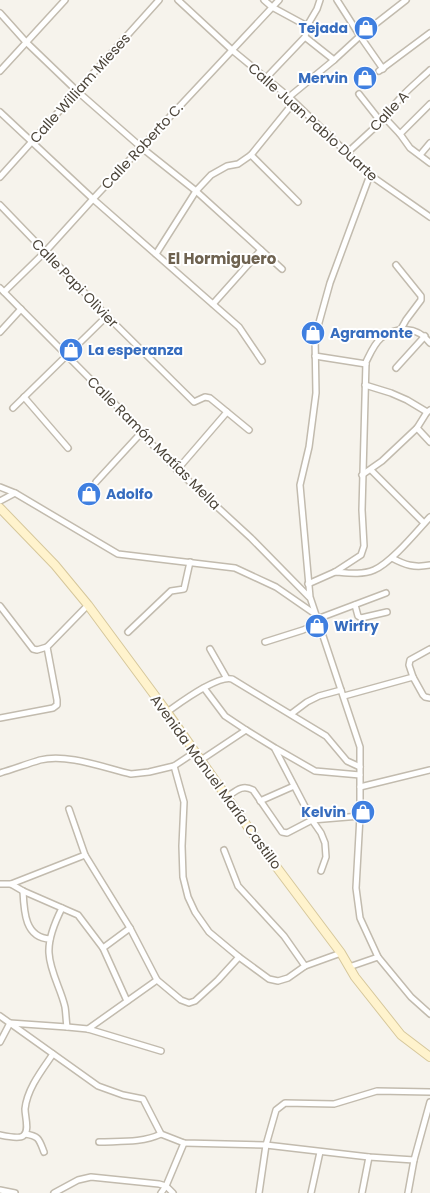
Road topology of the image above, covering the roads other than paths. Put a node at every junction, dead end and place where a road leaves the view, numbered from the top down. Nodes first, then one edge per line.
1 (65, 0) edge
2 (160, 0) edge
3 (178, 0) edge
4 (264, 0) edge
5 (280, 0) edge
6 (320, 0) edge
7 (337, 0) edge
8 (406, 0) edge
9 (272, 7) junction
10 (0, 13) edge
11 (308, 26) junction
12 (430, 33) edge
13 (360, 36) junction
14 (305, 37) junction
15 (26, 42) junction
16 (232, 50) junction
17 (334, 60) junction
18 (430, 70) edge
19 (0, 72) edge
20 (266, 78) junction
21 (77, 91) junction
22 (359, 94) dead end
23 (289, 97) junction
24 (294, 102) junction
25 (430, 104) edge
26 (0, 112) edge
27 (385, 118) junction
28 (380, 122) junction
29 (400, 134) junction
30 (31, 142) junction
31 (430, 143) edge
32 (142, 148) junction
33 (347, 153) junction
34 (251, 155) junction
35 (420, 155) junction
36 (430, 163) edge
37 (370, 175) junction
38 (0, 177) edge
39 (196, 191) junction
40 (93, 199) junction
41 (298, 202) dead end
42 (0, 205) edge
43 (430, 217) edge
44 (261, 250) junction
45 (45, 252) junction
46 (156, 254) junction
47 (396, 265) dead end
48 (282, 269) dead end
49 (2, 290) edge
50 (213, 304) junction
51 (21, 309) junction
52 (107, 316) junction
53 (401, 329) junction
54 (0, 332) edge
55 (425, 336) junction
56 (430, 343) edge
57 (67, 355) junction
58 (315, 356) junction
59 (262, 362) dead end
60 (366, 364) junction
61 (396, 368) dead end
62 (365, 385) junction
63 (24, 397) junction
64 (13, 408) dead end
65 (428, 411) edge
66 (227, 412) junction
67 (417, 428) junction
68 (249, 430) dead end
69 (141, 433) junction
70 (430, 442) edge
71 (68, 448) dead end
72 (177, 470) junction
73 (371, 470) junction
74 (362, 475) junction
75 (96, 482) dead end
76 (0, 487) edge
77 (15, 493) junction
78 (0, 501) edge
79 (0, 508) edge
80 (430, 517) edge
81 (424, 523) junction
82 (392, 558) junction
83 (190, 562) junction
84 (430, 565) edge
85 (335, 572) junction
86 (308, 584) junction
87 (386, 593) dead end
88 (310, 597) junction
89 (88, 605) junction
90 (355, 605) junction
91 (0, 606) edge
92 (387, 612) dead end
93 (317, 619) junction
94 (128, 632) dead end
95 (265, 642) dead end
96 (46, 647) junction
97 (210, 649) dead end
98 (430, 649) edge
99 (226, 677) junction
100 (413, 677) junction
101 (204, 688) junction
102 (342, 690) junction
103 (344, 696) junction
104 (430, 698) edge
105 (167, 712) junction
106 (291, 714) junction
107 (0, 718) edge
108 (246, 730) junction
109 (274, 748) junction
110 (195, 752) junction
111 (200, 760) junction
112 (174, 766) junction
113 (360, 767) junction
114 (430, 770) edge
115 (0, 774) edge
116 (360, 774) junction
117 (294, 786) junction
118 (360, 787) junction
119 (227, 796) junction
120 (260, 801) junction
121 (69, 809) dead end
122 (360, 816) junction
123 (312, 820) junction
124 (224, 850) dead end
125 (85, 855) junction
126 (321, 871) dead end
127 (0, 884) edge
128 (12, 884) junction
129 (23, 891) junction
130 (62, 908) junction
131 (130, 928) junction
132 (50, 939) junction
133 (103, 948) junction
134 (341, 953) junction
135 (378, 956) junction
136 (239, 957) junction
137 (306, 966) junction
138 (349, 967) junction
139 (157, 980) junction
140 (127, 1001) junction
141 (430, 1014) edge
142 (0, 1016) edge
143 (10, 1023) junction
144 (66, 1026) junction
145 (88, 1029) junction
146 (0, 1042) edge
147 (161, 1051) dead end
148 (53, 1054) junction
149 (430, 1057) edge
150 (430, 1092) edge
151 (430, 1102) edge
152 (25, 1134) junction
153 (161, 1134) junction
154 (0, 1135) edge
155 (100, 1142) dead end
156 (184, 1143) junction
157 (266, 1145) junction
158 (44, 1152) dead end
159 (320, 1152) junction
160 (369, 1157) junction
161 (414, 1160) junction
162 (166, 1186) junction
163 (0, 1190) edge
164 (14, 1193) edge
165 (54, 1193) edge
166 (161, 1193) edge
167 (173, 1193) edge
168 (259, 1193) edge
169 (311, 1193) edge
170 (362, 1193) edge
171 (408, 1193) edge

1 - 15 street
2 - 21 street, Calle William Mieses
3 - 16 street, Calle Juan Pablo Duarte
4 - 9 street
5 - 9 street, Calle Roberto C.
6 - 11 street
7 - 13 street
8 - 13 street
9 - 11 street
9 - 16 street, Calle Roberto C.
10 - 15 street
11 - 14 street
12 - 13 street
13 - 17 street
14 - 17 street
14 - 20 street
15 - 19 street
15 - 21 street
16 - 20 street, Calle Juan Pablo Duarte
16 - 32 street, Calle Roberto C.
17 - 23 street
18 - 27 street, Calle A
20 - 23 street, Calle Juan Pablo Duarte
21 - 30 street, Calle William Mieses
21 - 32 street
22 - 28 street
23 - 24 street, Calle Juan Pablo Duarte
24 - 33 street, Calle Juan Pablo Duarte
24 - 34 street
25 - 29 street
26 - 30 street
27 - 28 street, Calle A
27 - 29 street
28 - 33 street, Calle A
29 - 35 street
30 - 38 street, Calle William Mieses
30 - 40 street
31 - 35 street
32 - 39 street
32 - 40 street, Calle Roberto C.
33 - 37 street, Calle Juan Pablo Duarte
34 - 39 street
34 - 41 street
35 - 36 street
37 - 43 street, Calle Juan Pablo Duarte
37 - 58 street
39 - 44 street
39 - 46 street
40 - 45 street, Calle Roberto C.
40 - 46 street
42 - 45 street, Calle Papi Olivier
44 - 48 street
44 - 50 street
45 - 49 street, Calle Roberto C.
45 - 52 street, Calle Papi Olivier
46 - 50 street
47 - 53 street
49 - 51 street, Calle Ramón Matías Mella
50 - 59 street
51 - 54 street
51 - 57 street, Calle Ramón Matías Mella
52 - 57 street
52 - 66 street, Calle Papi Olivier
53 - 55 street
53 - 60 street
55 - 56 street
55 - 61 street
57 - 63 street
57 - 69 street, Calle Ramón Matías Mella
58 - 60 street
58 - 86 street
60 - 62 street
62 - 65 street
62 - 74 street
63 - 64 street
63 - 71 street
65 - 67 street
66 - 68 street
66 - 72 street
67 - 70 street
67 - 73 street
69 - 72 street, Calle Ramón Matías Mella
69 - 75 street
72 - 88 street, Calle Ramón Matías Mella
73 - 74 street
73 - 81 street
74 - 85 street
76 - 77 street
77 - 78 street
77 - 83 street
79 - 89 street, Avenida Manuel María Castillo
80 - 81 street
81 - 82 street
82 - 84 street
82 - 85 street
83 - 93 street
83 - 94 street
85 - 86 street
86 - 88 street
87 - 90 street
88 - 93 street
89 - 96 street
89 - 105 street, Avenida Manuel María Castillo
90 - 92 street
90 - 93 street
91 - 96 street
93 - 95 street
93 - 102 street
96 - 107 street
97 - 99 street
98 - 100 street
99 - 101 street
99 - 106 street
100 - 103 street
100 - 104 street
101 - 105 street
101 - 108 street
102 - 103 street
102 - 106 street
103 - 113 street
105 - 110 street, Avenida Manuel María Castillo
106 - 113 street
108 - 109 street
108 - 111 street
109 - 116 street
109 - 117 street
110 - 111 street, Avenida Manuel María Castillo
110 - 112 street
111 - 119 street, Avenida Manuel María Castillo
112 - 115 street
112 - 136 street
113 - 116 street
114 - 118 street
116 - 118 street
117 - 120 street
117 - 123 street
118 - 122 street
119 - 120 street
119 - 134 street, Avenida Manuel María Castillo
120 - 123 street
121 - 125 street
122 - 123 street
122 - 135 street
123 - 126 street
124 - 137 street
125 - 128 street
125 - 131 street
127 - 128 street
128 - 129 street
129 - 130 street
129 - 132 street
130 - 132 street
130 - 133 street
131 - 133 street
131 - 139 street
132 - 144 street
133 - 140 street
134 - 137 street
134 - 138 street, Avenida Manuel María Castillo
135 - 138 street
135 - 141 street
136 - 137 street
136 - 139 street
138 - 149 street, Avenida Manuel María Castillo
139 - 140 street
140 - 145 street
142 - 143 street
143 - 144 street
143 - 146 street
143 - 148 street
144 - 145 street
145 - 147 street
148 - 152 street
148 - 153 street
150 - 157 street
151 - 161 street
152 - 154 street
152 - 158 street
153 - 155 street
153 - 156 street
156 - 157 street
156 - 162 street
157 - 159 street
157 - 168 street
159 - 160 street
159 - 169 street
160 - 161 street
160 - 170 street
161 - 171 street
162 - 165 street
162 - 166 street
162 - 167 street
163 - 164 street

